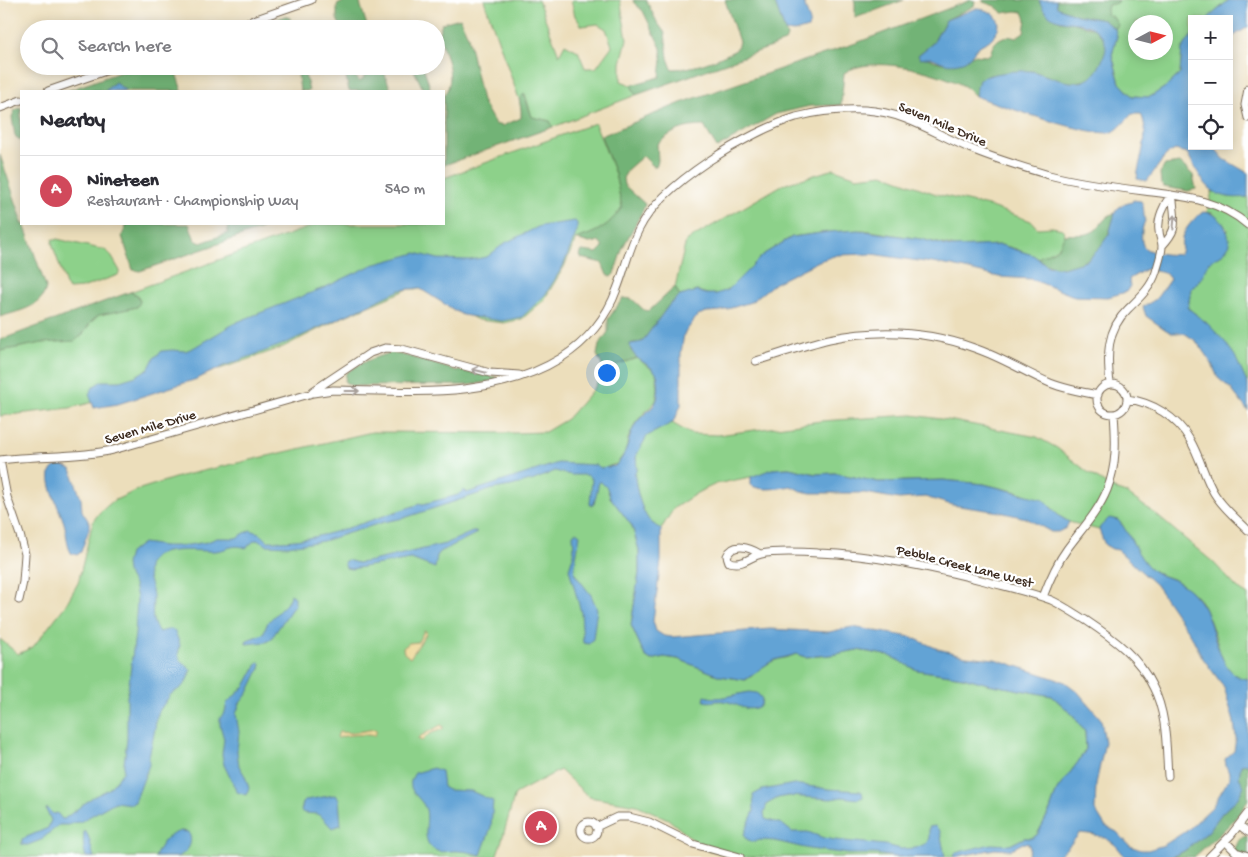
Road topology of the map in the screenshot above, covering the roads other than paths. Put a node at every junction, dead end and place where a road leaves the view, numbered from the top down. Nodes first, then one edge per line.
1 (310, 0) edge
2 (253, 20) edge
3 (94, 75) edge
4 (1248, 88) edge
5 (51, 90) edge
6 (20, 100) edge
7 (0, 108) edge
8 (1248, 118) edge
9 (1171, 195) junction
10 (1248, 224) edge
11 (1161, 249) junction
12 (756, 361) dead end
13 (527, 374) junction
14 (1110, 384) junction
15 (303, 395) junction
16 (1098, 395) junction
17 (1127, 399) junction
18 (1114, 414) junction
19 (0, 460) edge
20 (1248, 530) edge
21 (760, 554) dead end
22 (1043, 597) junction
23 (19, 600) dead end
24 (1168, 776) dead end
25 (1248, 813) edge
26 (1239, 825) junction
27 (596, 826) dead end
28 (1248, 832) edge
29 (1225, 841) junction
30 (1248, 856) edge
31 (740, 857) edge
32 (1209, 857) edge

1 - 2 street
3 - 5 street
4 - 8 street
6 - 7 street
9 - 10 street, Seven Mile Drive
9 - 11 street
11 -> 9 street
9 - 13 street, Seven Mile Drive
11 - 14 street
12 - 16 street
15 -> 13 street, Seven Mile Drive
13 -> 15 street, Seven Mile Drive
14 - 16 street
14 - 17 street
15 - 19 street, Seven Mile Drive
16 - 18 street
17 - 18 street
17 - 20 street
18 - 22 street
19 - 23 street
21 - 22 street, Pebble Creek Lane West
22 - 24 street, Pebble Creek Lane West
25 - 26 street
26 - 28 street
26 - 29 street
27 - 31 street
29 - 30 street
29 - 32 street

